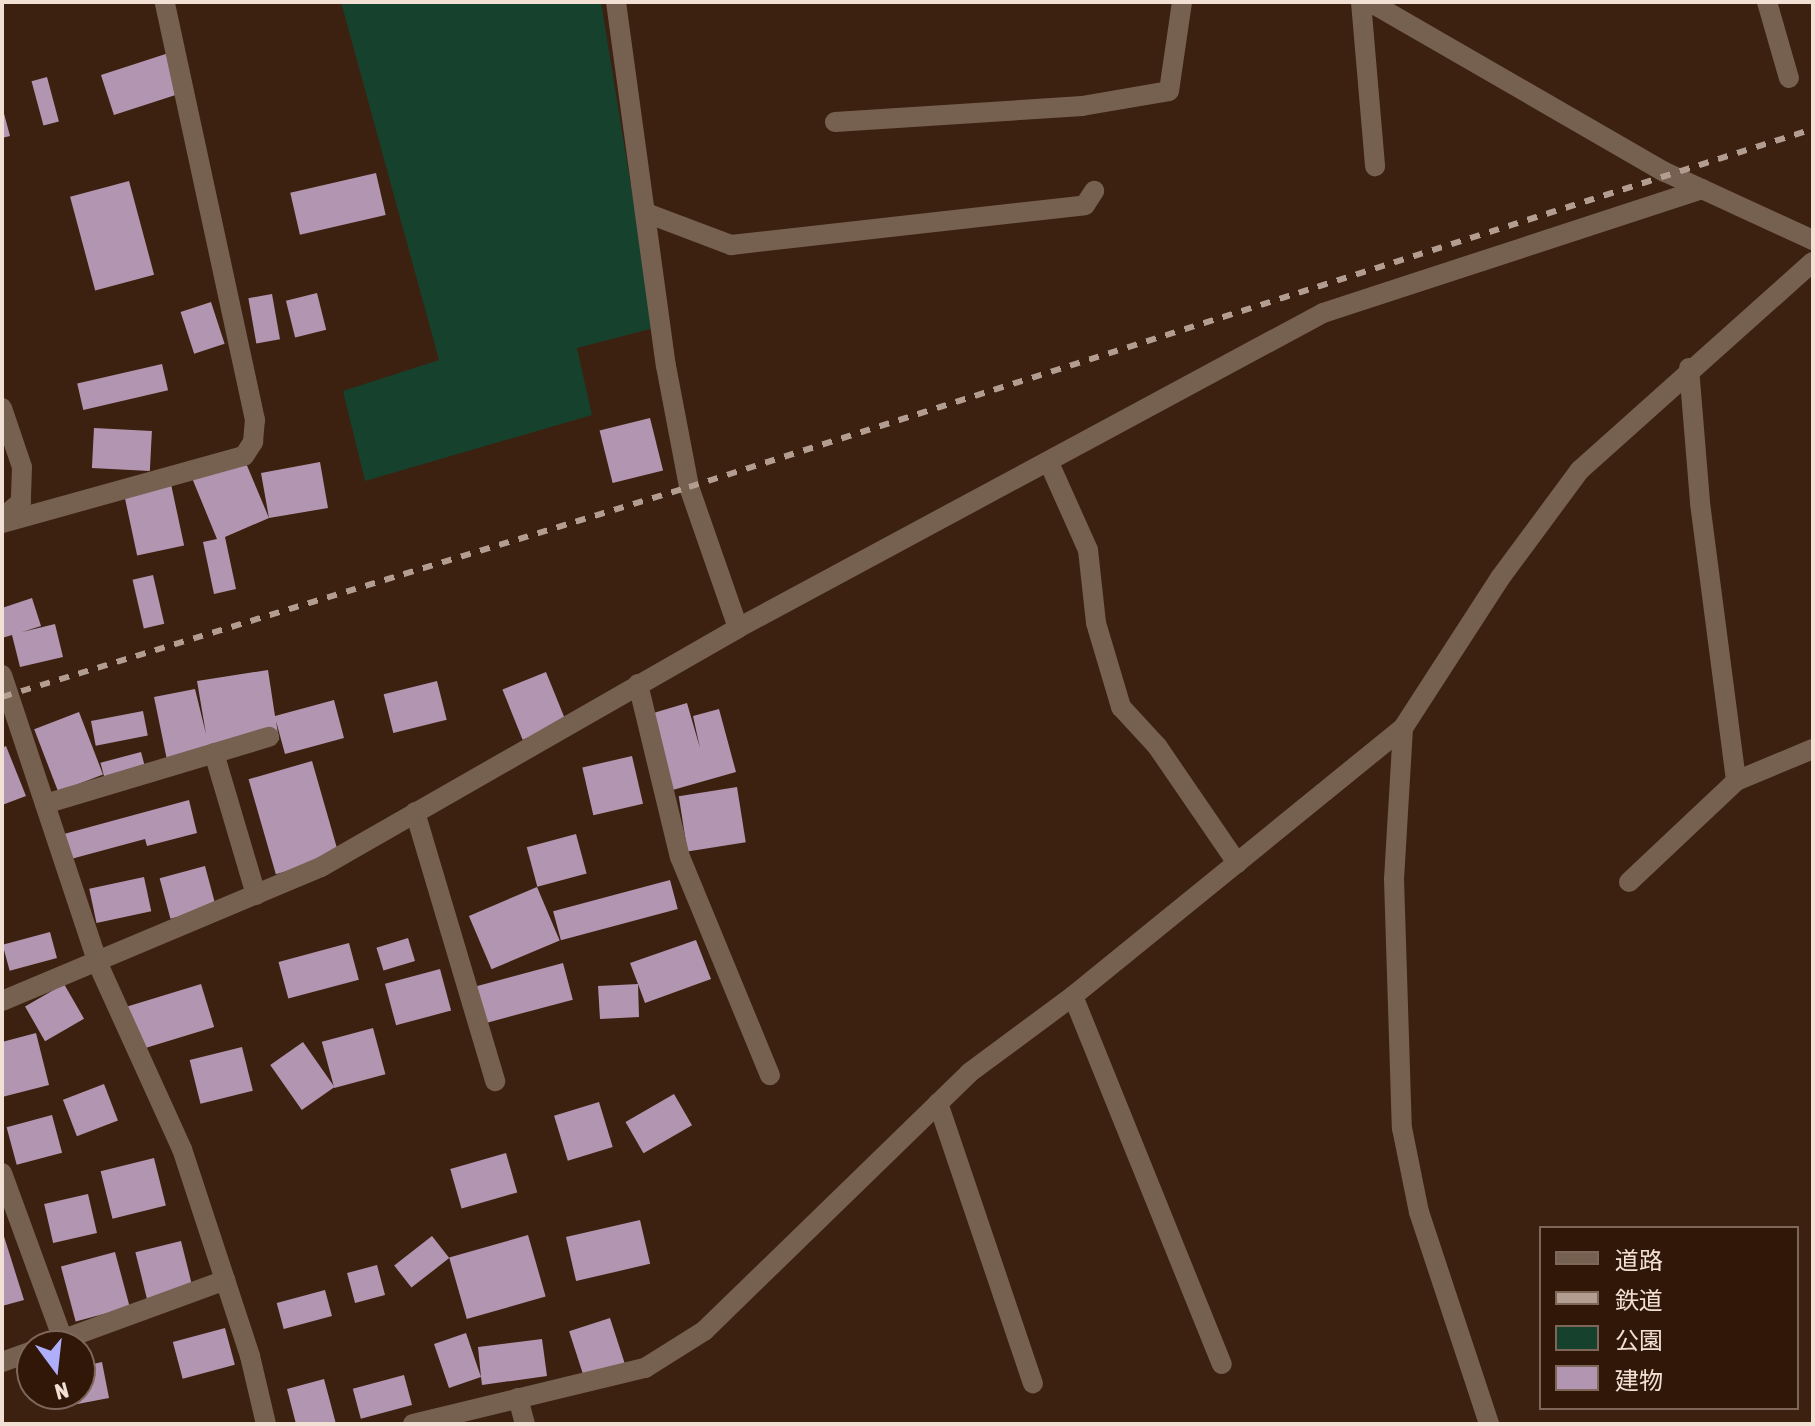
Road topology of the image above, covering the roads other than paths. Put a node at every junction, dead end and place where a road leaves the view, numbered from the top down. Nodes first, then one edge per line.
1 (165, 2) edge
2 (616, 2) edge
3 (1182, 2) edge
4 (1361, 2) edge
5 (1370, 2) edge
6 (1767, 2) edge
7 (1789, 78) dead end
8 (835, 122) dead end
9 (1375, 166) dead end
10 (1702, 189) junction
11 (1094, 191) dead end
12 (649, 214) junction
13 (1813, 240) edge
14 (1813, 262) edge
15 (1689, 368) junction
16 (2, 408) edge
17 (1050, 465) junction
18 (2, 521) edge
19 (738, 628) junction
20 (2, 675) edge
21 (638, 684) junction
22 (9, 720) edge
23 (1403, 728) junction
24 (269, 737) dead end
25 (1813, 749) edge
26 (214, 753) junction
27 (1736, 781) junction
28 (45, 804) junction
29 (415, 812) junction
30 (1237, 863) junction
31 (1629, 882) dead end
32 (256, 895) junction
33 (98, 964) junction
34 (1073, 996) junction
35 (2, 1001) edge
36 (770, 1075) dead end
37 (495, 1081) dead end
38 (938, 1103) junction
39 (2, 1173) edge
40 (225, 1280) junction
41 (50, 1330) edge
42 (89, 1330) edge
43 (1222, 1364) dead end
44 (1033, 1383) dead end
45 (518, 1398) junction
46 (266, 1424) edge
47 (413, 1424) edge
48 (525, 1424) edge
49 (1489, 1424) edge

1 - 18 street
2 - 12 street
3 - 8 street
4 - 9 street
5 - 10 street
6 - 7 street
10 - 13 street
10 - 17 street
11 - 12 street
12 - 19 street
14 - 15 street
15 - 23 street
15 - 27 street
16 - 18 street
17 - 19 street
17 - 30 street
19 - 21 street
20 - 22 street
21 - 29 street
21 - 36 street
22 - 28 street
23 - 30 street
23 - 49 street
24 - 26 street
25 - 27 street
26 - 28 street
26 - 32 street
27 - 31 street
28 - 33 street
29 - 32 street
29 - 37 street
30 - 34 street
32 - 33 street
33 - 35 street
33 - 40 street
34 - 38 street
34 - 43 street
38 - 44 street
38 - 45 street
39 - 41 street
40 - 42 street
40 - 46 street
45 - 47 street
45 - 48 street

